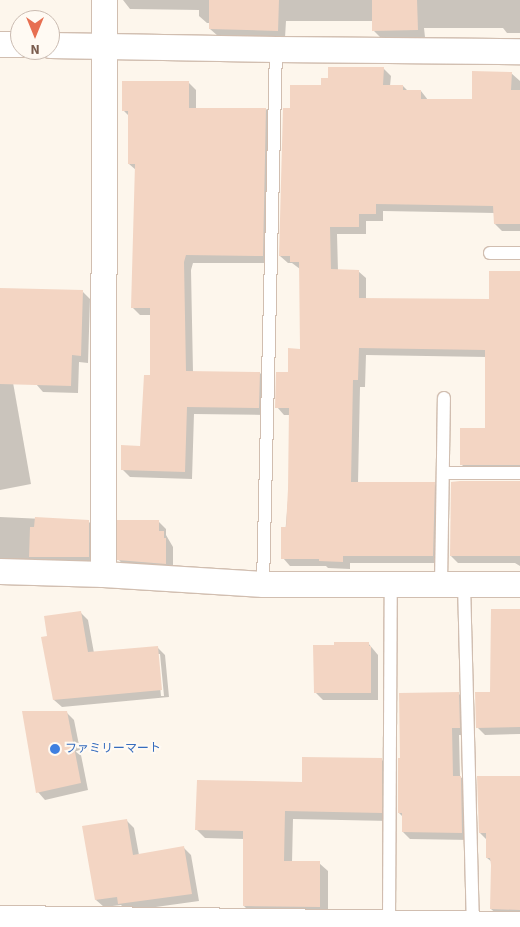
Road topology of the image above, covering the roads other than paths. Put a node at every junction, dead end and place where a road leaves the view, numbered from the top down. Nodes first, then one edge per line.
1 (104, 0) edge
2 (60, 45) edge
3 (105, 46) junction
4 (276, 50) junction
5 (520, 50) edge
6 (490, 253) dead end
7 (520, 253) edge
8 (444, 398) dead end
9 (443, 473) junction
10 (520, 473) edge
11 (0, 571) edge
12 (103, 574) junction
13 (263, 584) junction
14 (390, 584) junction
15 (453, 584) junction
16 (520, 584) edge
17 (0, 918) edge
18 (389, 922) junction
19 (149, 923) edge
20 (473, 923) junction
21 (300, 924) edge
22 (520, 924) edge

1 - 3 street
2 - 3 street
3 - 4 street
3 - 12 street
4 - 5 street
4 - 13 lane
6 - 7 lane
8 - 9 lane
9 - 10 lane
9 - 15 lane
11 - 12 street
12 - 13 street
13 - 14 street
14 - 15 street
14 - 18 lane
15 - 16 street
15 - 20 lane
17 - 19 street
18 - 20 street
18 - 21 street
19 - 21 street
20 - 22 street

